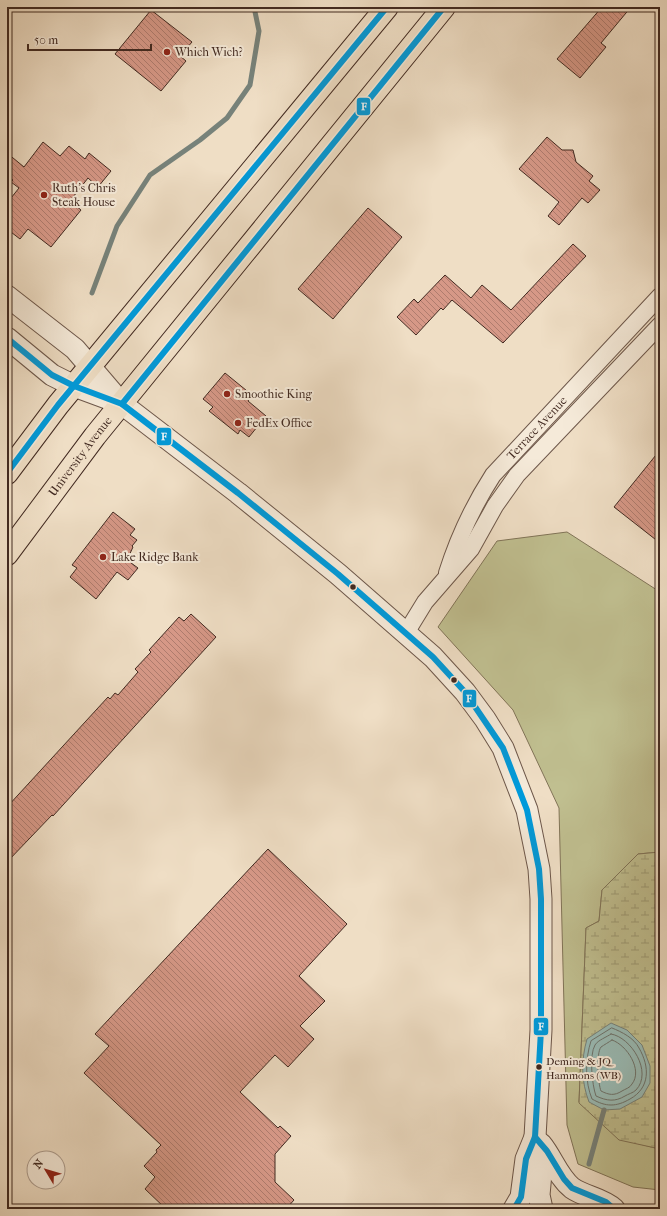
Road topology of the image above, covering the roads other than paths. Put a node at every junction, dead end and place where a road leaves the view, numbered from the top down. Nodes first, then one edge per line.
1 (387, 7) edge
2 (444, 7) edge
3 (7, 296) edge
4 (660, 296) edge
5 (660, 325) edge
6 (7, 338) edge
7 (90, 367) junction
8 (74, 386) junction
9 (122, 404) junction
10 (7, 473) edge
11 (7, 554) edge
12 (444, 580) junction
13 (406, 633) junction
14 (535, 1137) junction
15 (515, 1209) edge
16 (537, 1209) edge
17 (542, 1209) edge
18 (614, 1209) edge

1 - 7 main road
2 - 9 main road, University Avenue
3 - 7 street
4 - 12 street, Terrace Avenue
5 - 12 street, Terrace Avenue
6 - 8 street
7 - 8 main road
7 - 9 street
8 - 9 street
8 - 10 main road
9 - 11 main road, University Avenue
9 - 13 street
12 - 13 street, Terrace Avenue
13 - 14 street
14 - 15 street
14 - 17 street
14 - 18 street
15 - 16 street

